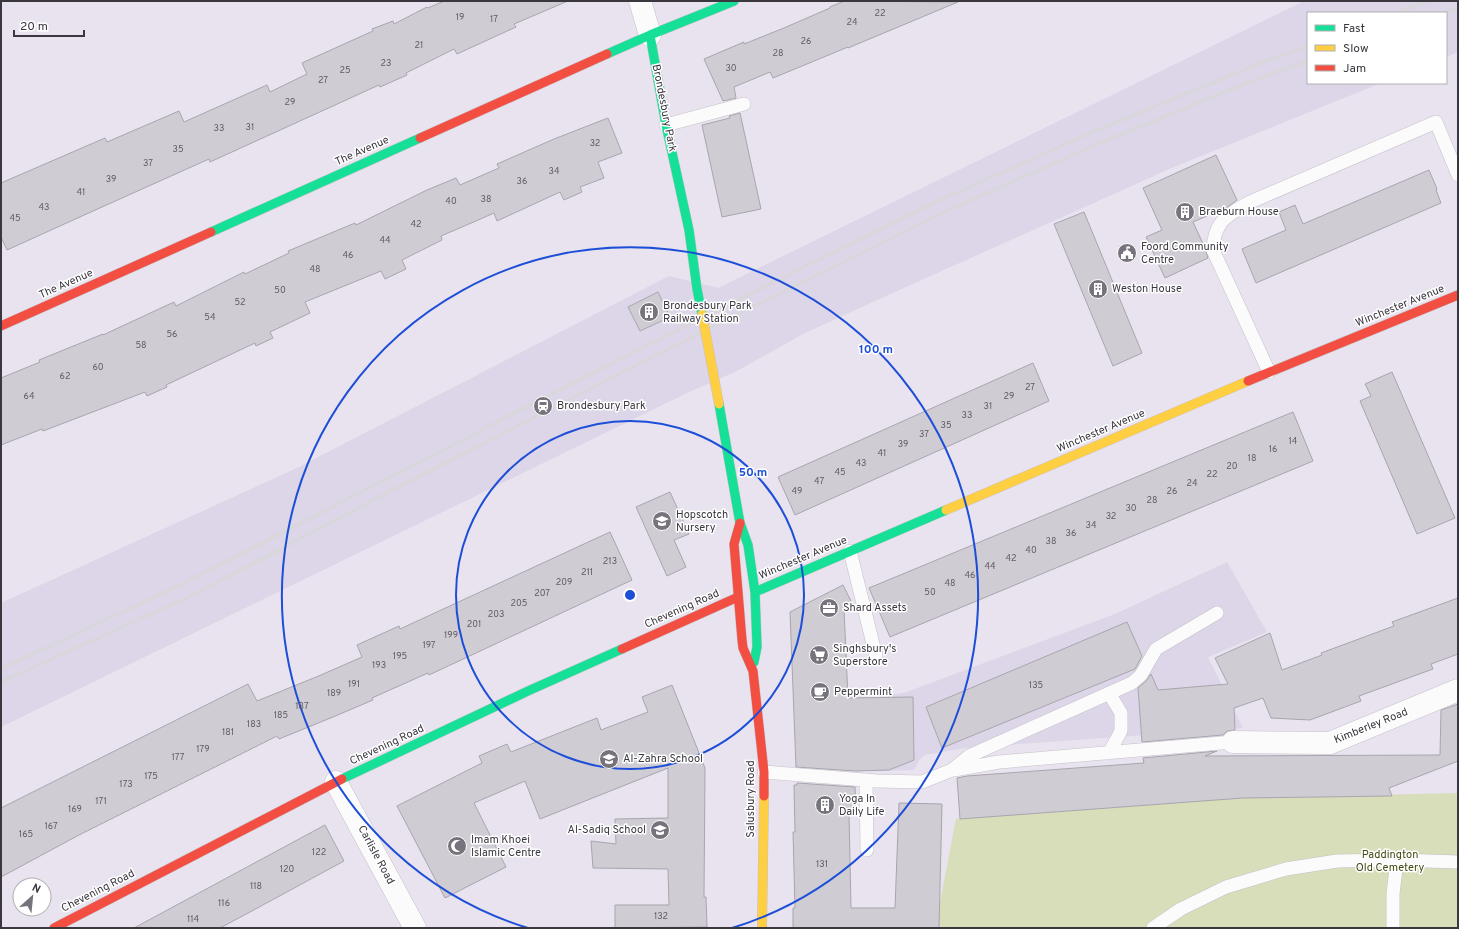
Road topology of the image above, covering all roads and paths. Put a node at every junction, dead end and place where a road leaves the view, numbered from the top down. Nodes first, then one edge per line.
1 (640, 1) edge
2 (734, 1) edge
3 (650, 36) junction
4 (744, 104) dead end
5 (666, 125) junction
6 (1458, 175) edge
7 (1458, 295) edge
8 (1, 326) edge
9 (1269, 372) junction
10 (740, 523) junction
11 (850, 551) junction
12 (755, 592) junction
13 (738, 597) junction
14 (1217, 613) dead end
15 (876, 656) dead end
16 (753, 671) junction
17 (1458, 690) edge
18 (1109, 693) junction
19 (1233, 742) joint
20 (1109, 753) junction
21 (952, 770) junction
22 (764, 772) junction
23 (866, 780) junction
24 (336, 782) junction
25 (867, 850) dead end
26 (1397, 860) junction
27 (1458, 862) edge
28 (57, 927) edge
29 (411, 927) edge
30 (762, 928) edge
31 (1153, 928) edge
32 (1393, 928) edge

1 - 3 street, Brondesbury Park
2 - 3 street, The Avenue
3 - 5 street, Brondesbury Park
3 - 8 street, The Avenue
4 - 5 lane
5 - 10 street, Brondesbury Park, bridge
6 - 9 lane
7 - 9 street, Winchester Avenue
9 - 11 street, Winchester Avenue
10 - 12 street, Brondesbury Park
10 - 13 street, Brondesbury Park
11 - 12 street, Winchester Avenue
11 - 15 lane
12 - 16 street, Salusbury Road
13 - 16 street, Salusbury Road
13 - 24 street, Chevening Road
14 - 18 lane
16 - 22 street, Salusbury Road
17 - 19 street, Kimberley Road
18 - 20 lane
18 - 21 lane
19 - 20 lane
20 - 21 lane
21 - 23 lane
22 - 23 lane
22 - 30 street, Salusbury Road
23 - 25 lane
24 - 28 street, Chevening Road
24 - 29 street, Carlisle Road
26 - 27 lane
26 - 31 lane
26 - 32 lane

